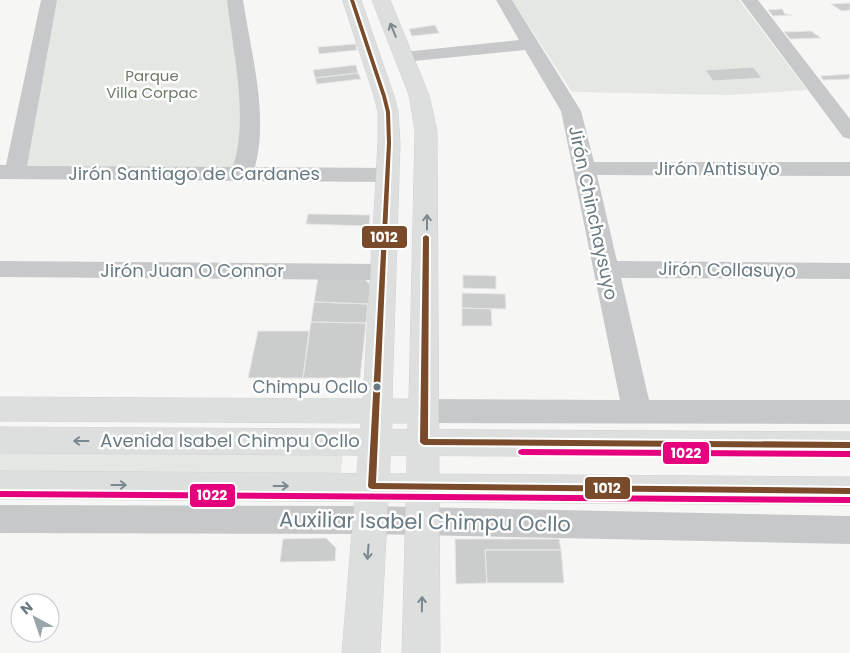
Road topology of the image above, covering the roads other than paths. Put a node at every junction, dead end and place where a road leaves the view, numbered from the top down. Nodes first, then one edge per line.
1 (49, 0) edge
2 (235, 0) edge
3 (352, 0) edge
4 (381, 0) edge
5 (504, 0) edge
6 (748, 0) edge
7 (531, 44) junction
8 (404, 58) junction
9 (850, 133) edge
10 (585, 168) junction
11 (850, 169) edge
12 (8, 172) edge
13 (242, 174) junction
14 (388, 175) junction
15 (0, 269) edge
16 (605, 269) junction
17 (850, 271) edge
18 (383, 272) junction
19 (0, 409) edge
20 (425, 411) junction
21 (377, 412) junction
22 (637, 412) junction
23 (850, 412) edge
24 (0, 440) edge
25 (375, 442) junction
26 (424, 442) junction
27 (850, 445) edge
28 (0, 484) edge
29 (372, 486) junction
30 (424, 486) junction
31 (850, 491) edge
32 (0, 519) edge
33 (370, 520) junction
34 (423, 522) junction
35 (850, 530) edge
36 (361, 653) edge
37 (421, 653) edge

1 - 12 street
2 - 13 street
3 - 14 main road
8 -> 4 main road
5 - 7 street, Jirón Chinchaysuyo
6 - 9 street
7 - 8 street
7 - 10 street, Jirón Chinchaysuyo
20 -> 8 main road
10 - 11 street, Jirón Antisuyo
10 - 16 street, Jirón Chinchaysuyo
12 - 13 street, Jirón Santiago de Cardanes
13 - 14 street, Jirón Santiago de Cardanes
14 - 18 main road
15 - 18 street, Jirón Juan O Connor
16 - 17 street, Jirón Collasuyo
16 - 22 street, Jirón Chinchaysuyo
18 - 21 main road
19 - 21 main road
20 - 21 main road
20 - 22 street
20 - 26 main road
21 - 25 main road
22 - 23 street
25 -> 24 main road, Avenida Isabel Chimpu Ocllo
25 - 26 main road, Avenida Isabel Chimpu Ocllo
25 - 29 main road
26 - 27 main road, Avenida Isabel Chimpu Ocllo
26 - 30 main road
28 -> 29 main road
29 - 30 main road
29 - 33 main road
30 - 31 main road
30 - 34 main road
32 - 33 street, Auxiliar Isabel Chimpu Ocllo
33 - 34 street, Auxiliar Isabel Chimpu Ocllo
33 -> 36 main road
34 - 35 street, Auxiliar Isabel Chimpu Ocllo
37 -> 34 main road

